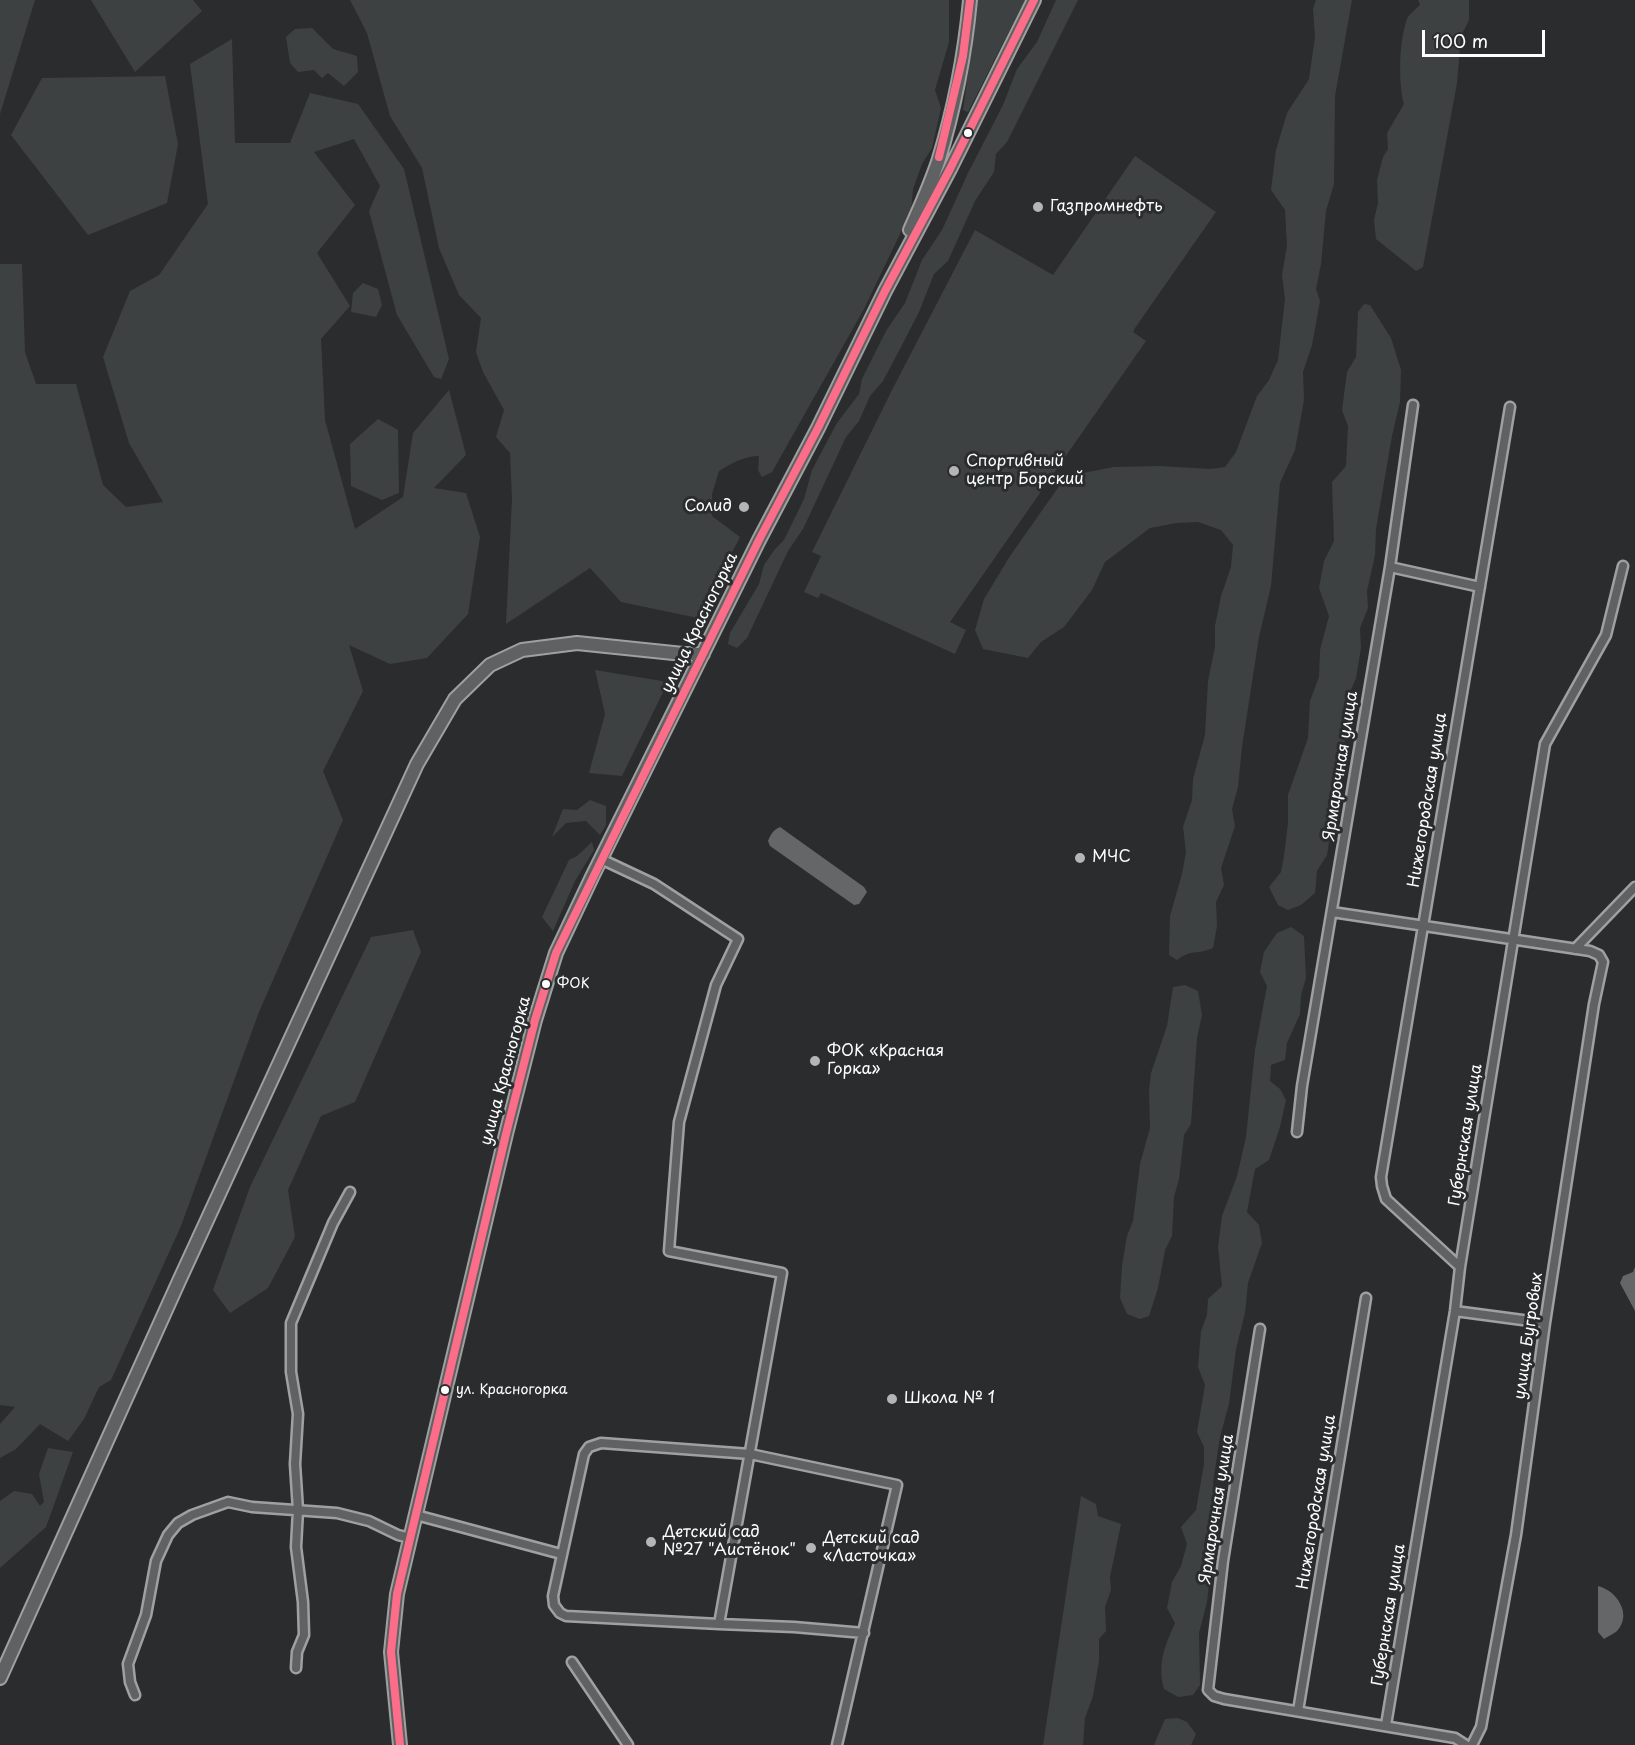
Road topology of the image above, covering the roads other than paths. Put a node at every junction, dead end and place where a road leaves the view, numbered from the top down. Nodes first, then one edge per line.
1 (970, 0) edge
2 (1034, 0) edge
3 (885, 291) junction
4 (1413, 405) dead end
5 (1510, 406) dead end
6 (1623, 566) dead end
7 (1390, 567) junction
8 (1479, 587) junction
9 (703, 654) junction
10 (601, 859) junction
11 (1635, 888) edge
12 (1332, 912) junction
13 (1423, 925) junction
14 (1513, 940) junction
15 (1575, 949) junction
16 (1297, 1132) dead end
17 (350, 1192) dead end
18 (1460, 1267) junction
19 (1366, 1298) dead end
20 (1455, 1311) junction
21 (1545, 1323) junction
22 (1260, 1329) dead end
23 (750, 1454) junction
24 (298, 1510) junction
25 (416, 1515) junction
26 (410, 1538) junction
27 (561, 1554) junction
28 (719, 1624) junction
29 (864, 1633) junction
30 (572, 1662) dead end
31 (296, 1668) dead end
32 (0, 1678) edge
33 (135, 1695) dead end
34 (1298, 1711) junction
35 (1386, 1725) junction
36 (399, 1745) edge
37 (628, 1745) edge
38 (837, 1745) edge
39 (1466, 1745) edge
40 (1472, 1745) edge

1 - 3 main road
2 - 3 main road
3 - 9 main road, улица Красногорка
4 - 7 street, Ярмарочная улица
5 - 8 street, Нижегородская улица
6 - 14 street, Губернская улица
7 - 8 street
7 - 12 street, Ярмарочная улица
8 - 13 street, Нижегородская улица
9 - 10 main road, улица Красногорка
9 - 32 main road
10 - 23 street
10 - 25 main road, улица Красногорка
11 - 15 street
12 - 13 street, улица Бугровых
12 - 16 street, Ярмарочная улица
13 - 14 street, улица Бугровых
13 - 18 street, Нижегородская улица
14 - 15 street, улица Бугровых
14 - 18 street, Губернская улица
15 - 21 street, улица Бугровых
17 - 24 street
18 - 20 street, Губернская улица
19 - 34 street, Нижегородская улица
20 - 21 street
20 - 35 street, Губернская улица
21 - 40 street, улица Бугровых
22 - 34 street, Ярмарочная улица
23 - 27 street
23 - 28 street
23 - 29 street
24 - 26 street
24 - 31 street
24 - 33 street
25 - 26 main road, улица Красногорка
25 - 27 street
26 - 36 main road, улица Красногорка
27 - 28 street
28 - 29 street
29 - 38 street
30 - 37 street
34 - 35 street
35 - 39 street

